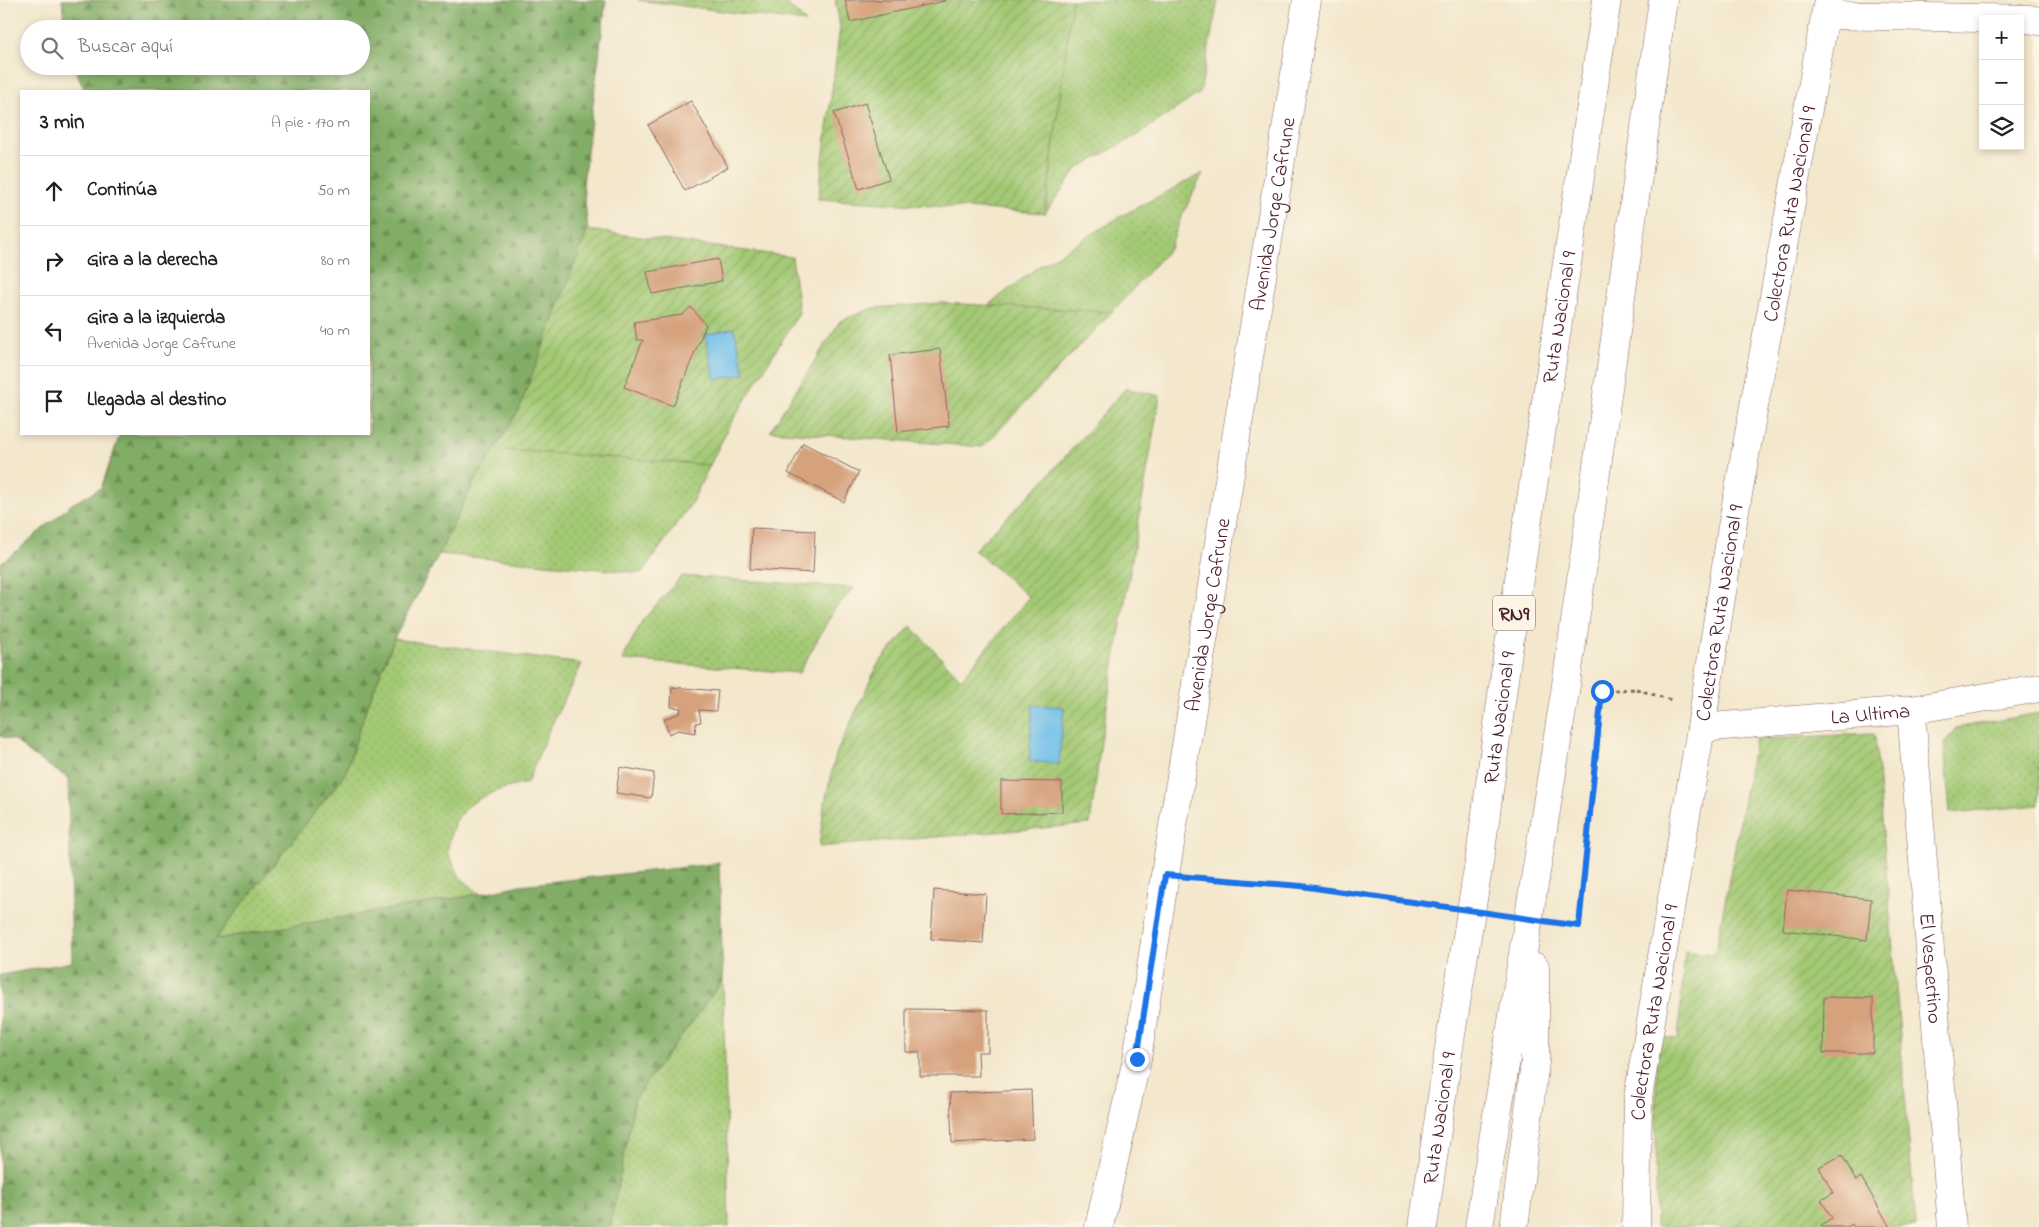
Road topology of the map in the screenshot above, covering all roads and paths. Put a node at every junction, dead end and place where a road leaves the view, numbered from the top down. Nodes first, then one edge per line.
1 (1307, 0) edge
2 (1606, 0) edge
3 (1662, 0) edge
4 (1827, 8) edge
5 (2039, 21) edge
6 (2039, 688) edge
7 (1636, 689) dead end
8 (1910, 710) junction
9 (1701, 728) junction
10 (1165, 875) junction
11 (1536, 880) junction
12 (1450, 1041) junction
13 (1099, 1227) edge
14 (1407, 1227) edge
15 (1423, 1227) edge
16 (1479, 1227) edge
17 (1514, 1227) edge
18 (1636, 1227) edge
19 (1952, 1227) edge

1 - 10 main road, Avenida Jorge Cafrune
2 - 12 main road, Ruta Nacional 9 / RN9
3 - 11 main road
4 - 5 main road
4 - 9 main road, Colectora Ruta Nacional 9
6 - 8 main road, La Ultima
7 - 10 path, bridge
8 - 9 main road, La Ultima
8 - 19 main road, El Vespertino
9 - 18 main road, Colectora Ruta Nacional 9
10 - 13 main road, Avenida Jorge Cafrune
11 - 16 main road
11 - 17 main road
12 - 14 main road
12 - 15 main road, Ruta Nacional 9 / RN9

